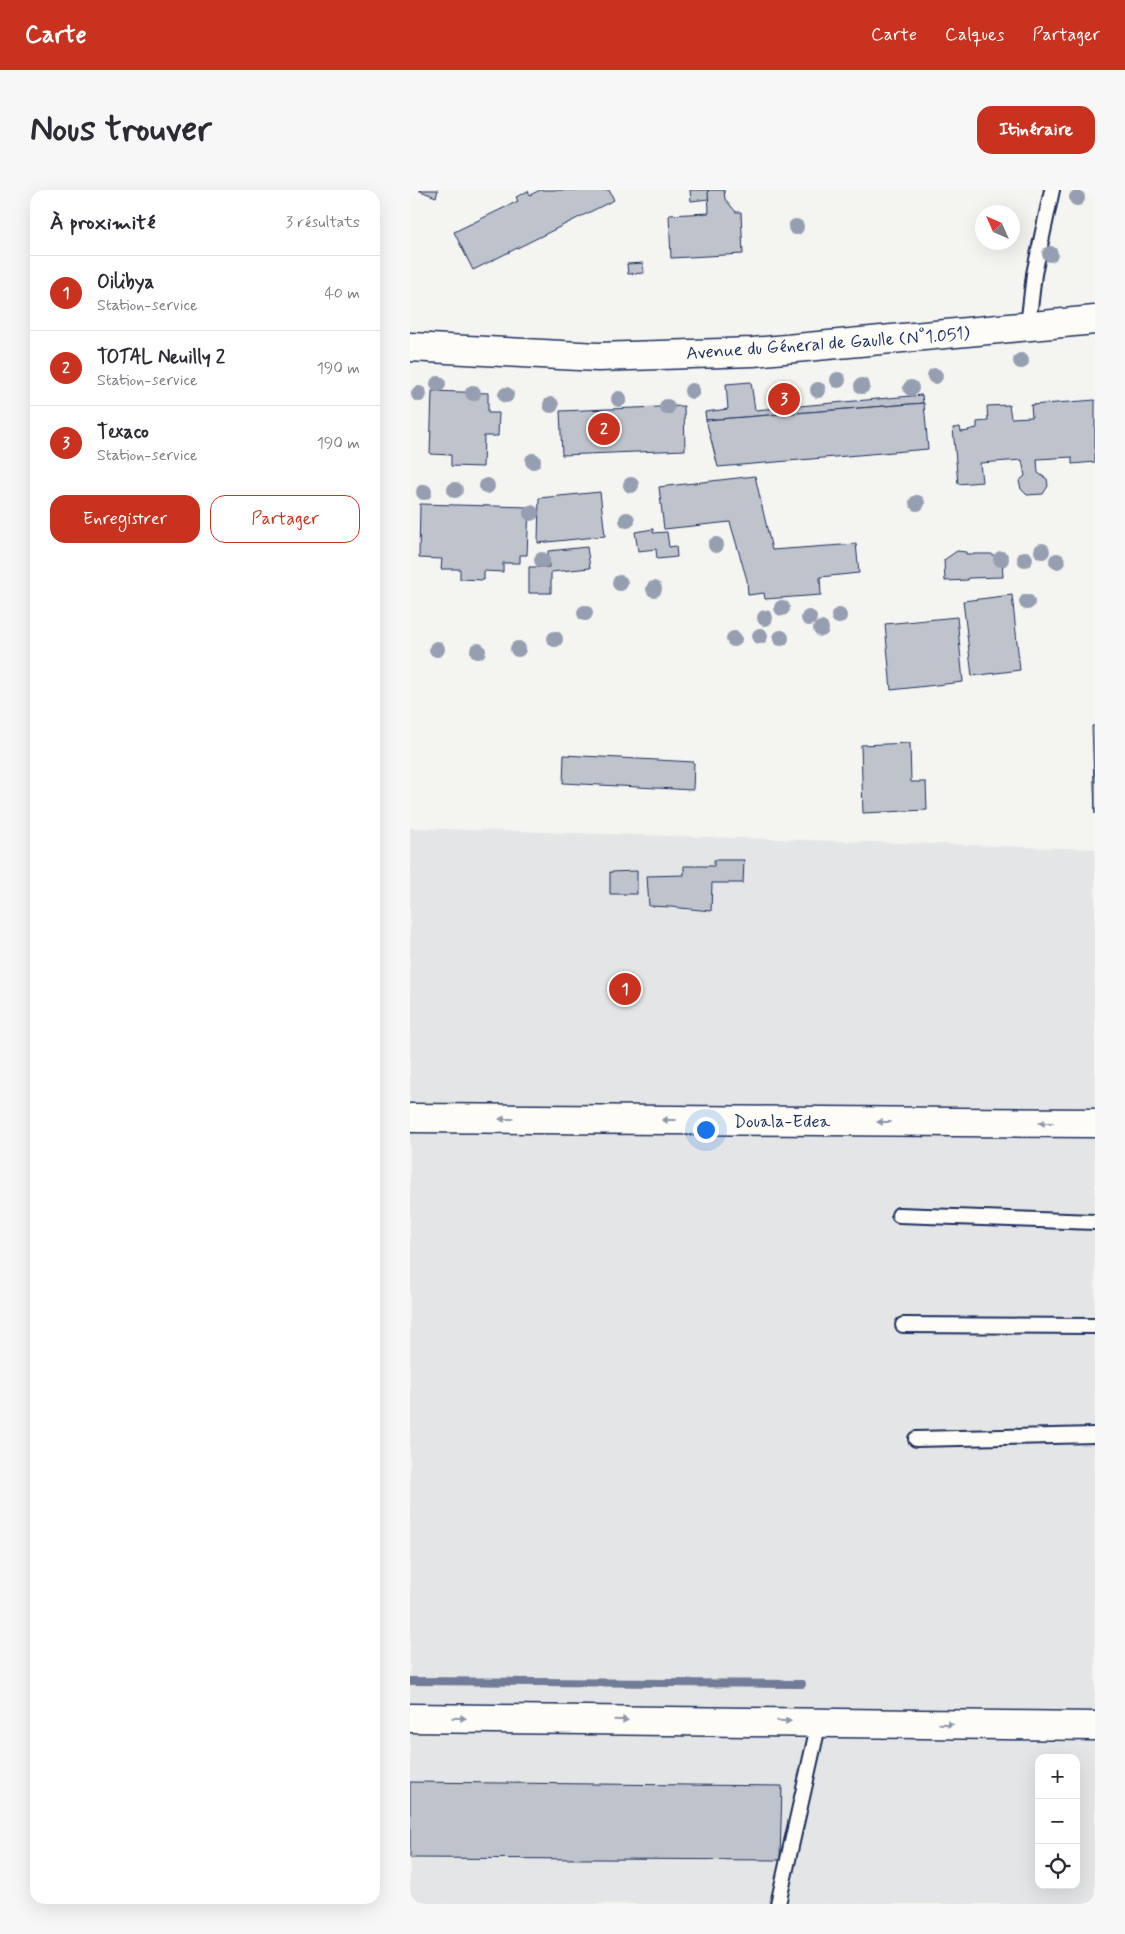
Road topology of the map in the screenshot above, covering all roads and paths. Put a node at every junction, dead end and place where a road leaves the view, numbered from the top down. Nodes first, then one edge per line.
1 (1052, 190) edge
2 (1095, 320) edge
3 (1028, 326) junction
4 (410, 347) edge
5 (410, 1118) edge
6 (1095, 1124) edge
7 (899, 1215) dead end
8 (1095, 1222) edge
9 (903, 1325) dead end
10 (1095, 1326) edge
11 (1095, 1436) edge
12 (916, 1439) dead end
13 (410, 1718) edge
14 (819, 1722) junction
15 (1095, 1726) edge
16 (778, 1904) edge

1 - 3 lane
2 - 3 main road, Avenue du Géneral de Gaulle (N°1.051)
3 - 4 main road, Avenue du Géneral de Gaulle (N°1.051)
6 -> 5 main road, Douala-Edea
7 - 8 lane
9 - 10 lane
11 - 12 lane
13 -> 14 main road
14 -> 15 main road
14 - 16 lane

